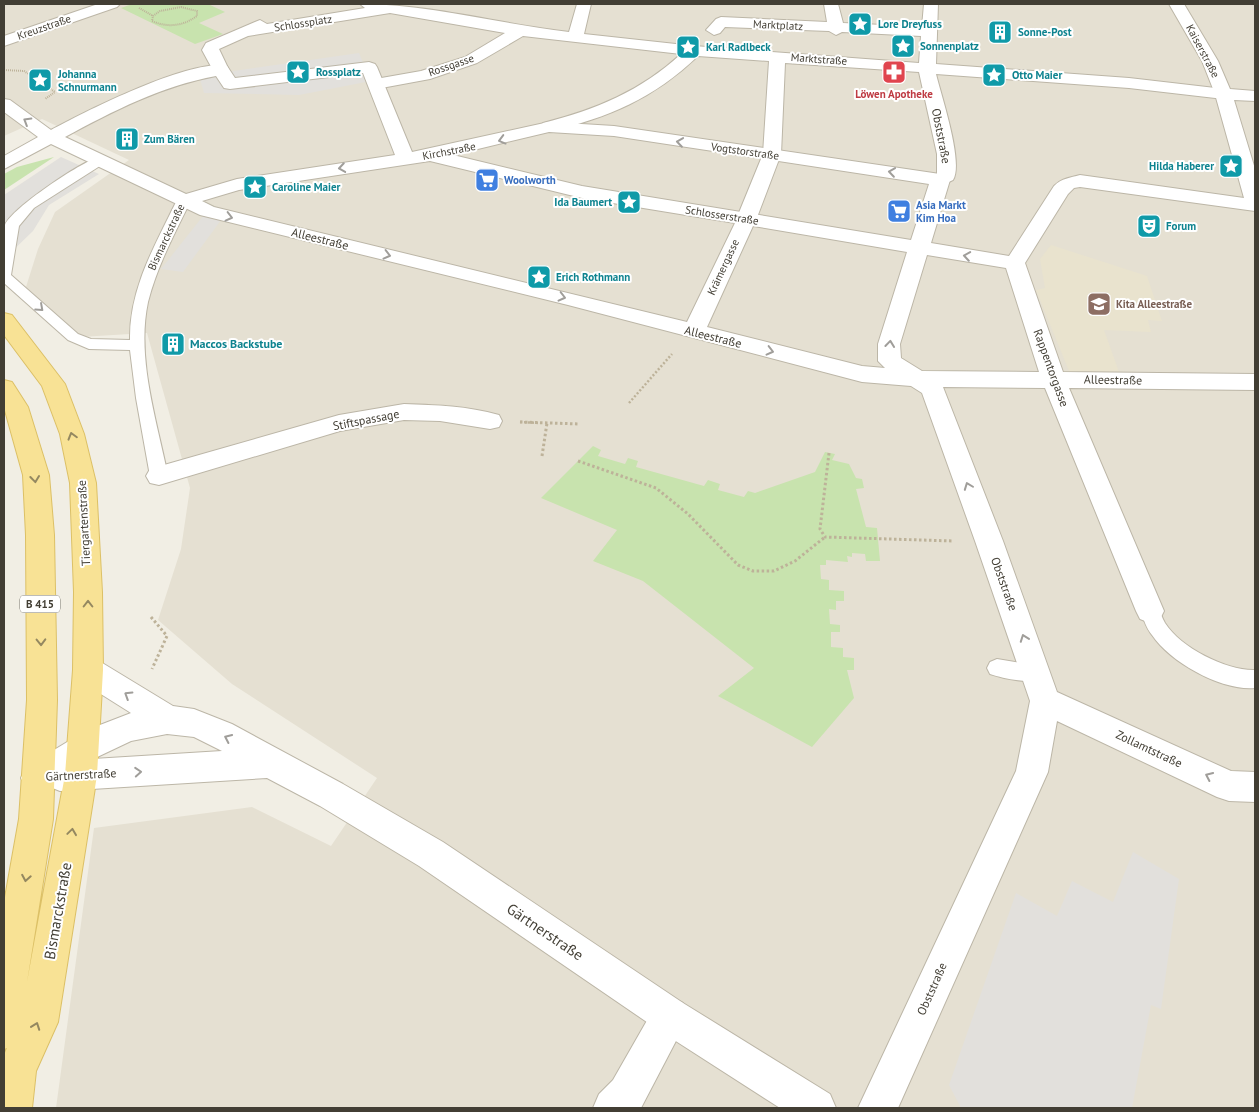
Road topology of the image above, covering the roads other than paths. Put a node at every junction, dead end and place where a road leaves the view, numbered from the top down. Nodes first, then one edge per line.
1 (112, 4) edge
2 (584, 4) edge
3 (720, 4) edge
4 (832, 4) edge
5 (931, 4) edge
6 (1177, 4) edge
7 (303, 7) dead end
8 (393, 8) joint
9 (364, 11) edge
10 (836, 29) junction
11 (520, 31) junction
12 (243, 32) junction
13 (928, 32) junction
14 (576, 37) junction
15 (4, 41) edge
16 (694, 51) junction
17 (777, 56) junction
18 (926, 67) junction
19 (221, 70) junction
20 (376, 84) junction
21 (1223, 93) junction
22 (1255, 96) edge
23 (4, 104) edge
24 (549, 127) junction
25 (50, 137) junction
26 (772, 154) junction
27 (431, 155) junction
28 (405, 158) junction
29 (99, 161) junction
30 (4, 163) edge
31 (940, 180) junction
32 (184, 200) junction
33 (1255, 201) edge
34 (1255, 205) edge
35 (746, 220) junction
36 (917, 248) junction
37 (1015, 263) junction
38 (4, 276) edge
39 (4, 320) edge
40 (693, 332) junction
41 (137, 345) junction
42 (916, 379) junction
43 (1053, 379) junction
44 (1255, 382) edge
45 (4, 388) edge
46 (490, 421) road end
47 (159, 476) joint
48 (1150, 611) joint
49 (997, 668) dead end
50 (88, 670) junction
51 (1255, 679) edge
52 (1041, 687) junction
53 (168, 720) junction
54 (82, 761) junction
55 (270, 763) junction
56 (37, 778) junction
57 (1255, 787) edge
58 (670, 1016) junction
59 (4, 1031) edge
60 (17, 1070) junction
61 (12, 1108) edge
62 (613, 1108) edge
63 (816, 1108) edge
64 (878, 1108) edge

1 - 15 street, Kreuzstraße
2 - 14 street
3 - 10 street, Marktplatz
4 - 10 street
5 - 13 street
6 - 21 street, Kaiserstraße
7 - 12 street, Schlossplatz
8 - 9 street, Schlossplatz
8 - 11 street, Marktstraße
9 - 12 street, Schlossplatz
10 - 13 street, Marktplatz
11 - 14 street, Marktstraße
11 - 20 street, Rossgasse
12 - 19 street, Schlossplatz
13 - 18 street
14 - 16 street, Marktstraße
16 - 17 street, Marktstraße
16 - 24 street, Kirchstraße
17 - 18 street, Marktstraße
17 - 26 street, Krämergasse
18 - 21 street, Marktstraße
18 - 31 street, Obststraße
19 - 20 street
19 - 25 street
20 - 28 street
21 - 22 street, Marktstraße
21 - 33 street, Kaiserstraße
25 -> 23 street, Bismarckstraße
26 -> 24 street, Vogtstorstraße
24 -> 27 street, Kirchstraße
25 - 29 street, Bismarckstraße
25 - 30 street
31 -> 26 street, Vogtstorstraße
26 - 35 street, Krämergasse
27 - 28 street, Kirchstraße
27 - 35 street, Schlosserstraße
28 -> 32 street, Kirchstraße
29 - 32 street, Bismarckstraße
29 - 38 lane
31 - 36 street, Obststraße
32 -> 40 street, Alleestraße
32 - 41 lane, Bismarckstraße
34 - 37 street
35 - 36 street, Schlosserstraße
35 - 40 street, Krämergasse
37 -> 36 street, Schlosserstraße
42 -> 36 street, Obststraße
37 - 43 street, Rappentorgasse
38 -> 41 lane
50 -> 39 main road, Tiergartenstraße / B 415
40 -> 42 street, Alleestraße
41 - 47 lane, Bismarckstraße
42 - 43 street, Alleestraße
52 -> 42 street, Obststraße
43 - 44 street, Alleestraße
43 - 48 street, Rappentorgasse
45 -> 56 main road, B 415
46 - 47 street, Stiftspassage
48 - 51 lane, Rappentorgasse
49 - 52 lane
53 -> 50 street, Gärtnerstraße
50 - 54 main road, Tiergartenstraße / B 415
57 -> 52 street, Zollamtstraße
52 - 64 street, Obststraße
53 - 54 street, Gärtnerstraße
55 -> 53 street, Gärtnerstraße
54 -> 55 street, Gärtnerstraße
54 - 56 street, Gärtnerstraße
60 -> 54 main road, Bismarckstraße / B 415
55 - 58 street, Gärtnerstraße
56 -> 59 main road, Bismarckstraße / B 415
58 - 62 street
58 - 63 street, Gärtnerstraße
59 - 60 main road, Bismarckstraße / B 415
60 - 61 main road, Bismarckstraße / B 415

